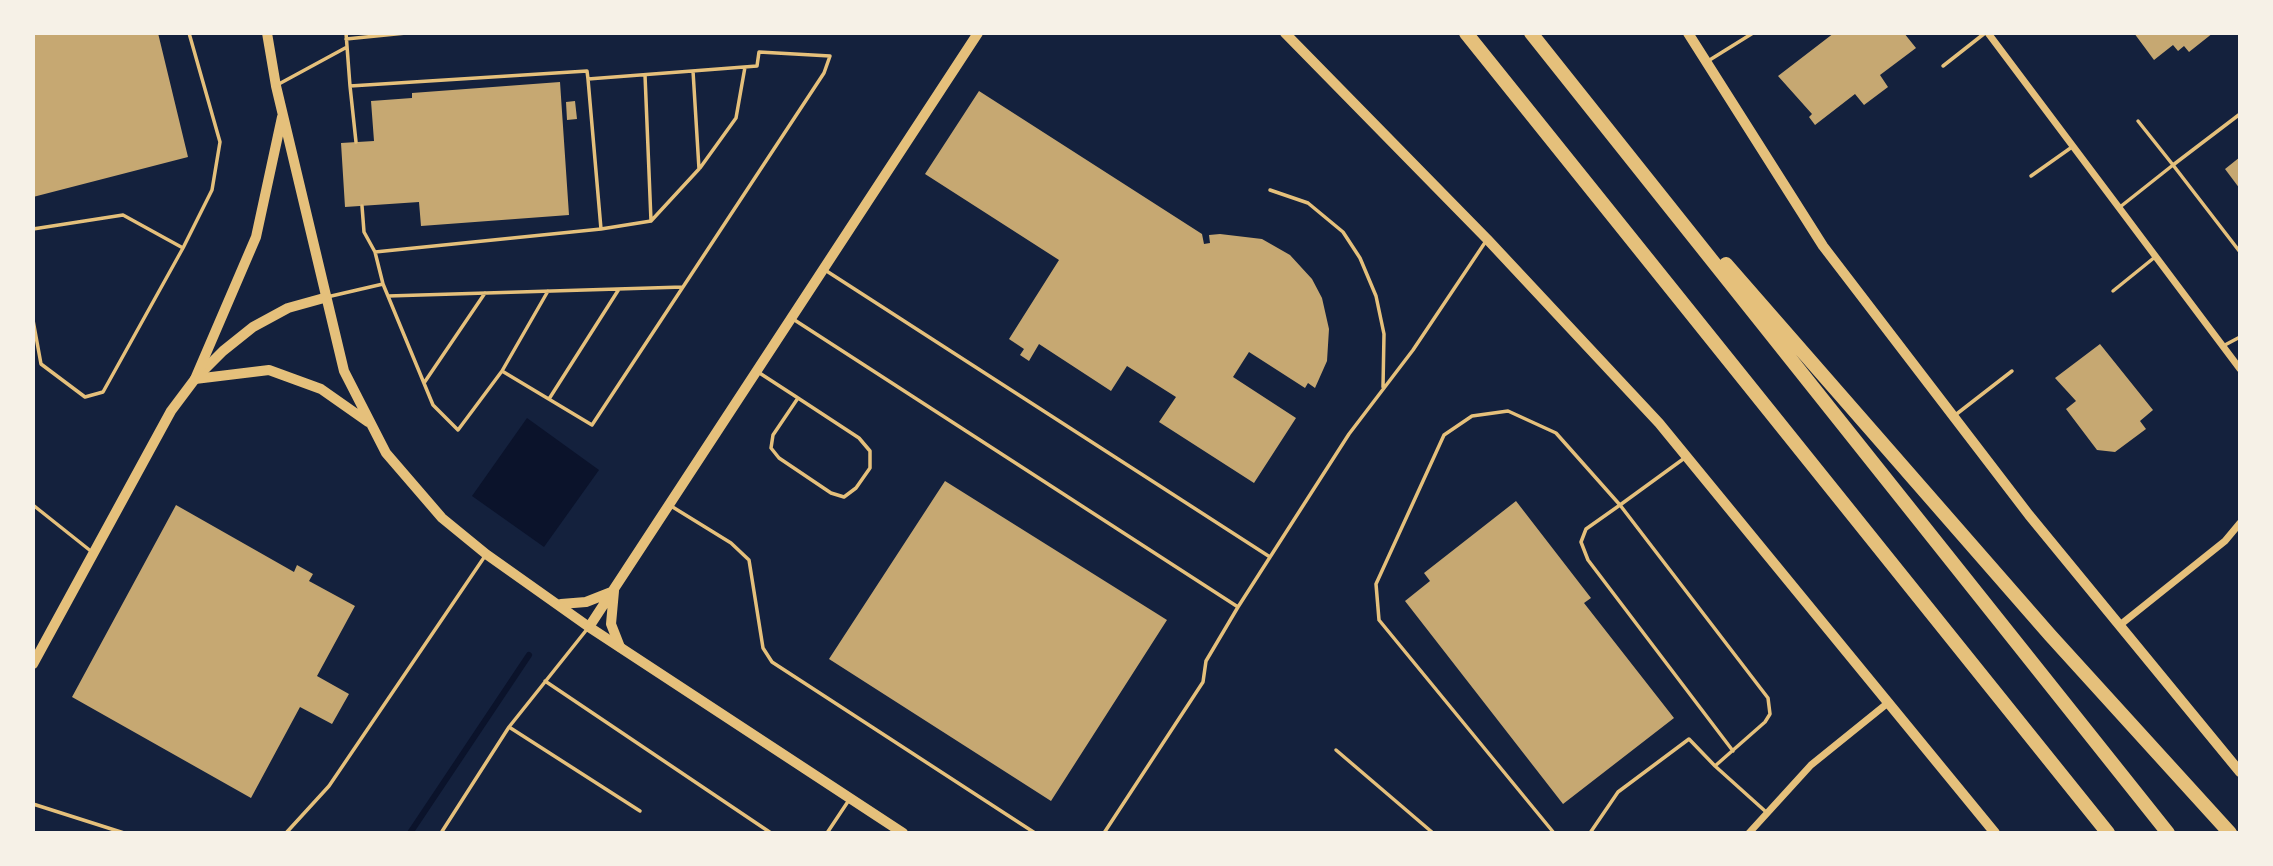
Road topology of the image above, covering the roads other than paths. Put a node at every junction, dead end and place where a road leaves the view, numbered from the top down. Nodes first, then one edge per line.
1 (190, 33) edge
2 (267, 33) edge
3 (407, 33) edge
4 (978, 33) edge
5 (1285, 33) edge
6 (1466, 33) edge
7 (1531, 33) edge
8 (1688, 33) edge
9 (1753, 33) edge
10 (1987, 33) edge
11 (346, 36) edge
12 (346, 47) junction
13 (1707, 62) junction
14 (1944, 66) dead end
15 (745, 67) junction
16 (693, 71) junction
17 (645, 75) junction
18 (588, 79) junction
19 (276, 86) junction
20 (350, 86) junction
21 (283, 113) junction
22 (2240, 114) edge
23 (2138, 121) dead end
24 (356, 142) dead end
25 (2073, 146) junction
26 (1629, 156) junction
27 (2173, 165) junction
28 (699, 169) junction
29 (2031, 176) dead end
30 (1270, 190) dead end
31 (362, 206) dead end
32 (2119, 208) junction
33 (650, 222) junction
34 (33, 229) edge
35 (601, 229) junction
36 (1487, 239) junction
37 (183, 248) junction
38 (375, 252) junction
39 (2240, 252) edge
40 (2156, 257) junction
41 (824, 269) junction
42 (383, 284) junction
43 (683, 287) junction
44 (619, 289) junction
45 (548, 291) junction
46 (2113, 291) dead end
47 (485, 293) junction
48 (388, 296) junction
49 (324, 298) junction
50 (791, 318) junction
51 (33, 320) edge
52 (2240, 337) edge
53 (2223, 346) junction
54 (2240, 369) edge
55 (757, 370) junction
56 (502, 371) junction
57 (2012, 371) dead end
58 (195, 379) junction
59 (424, 383) junction
60 (1383, 389) junction
61 (798, 398) junction
62 (549, 399) junction
63 (1952, 417) junction
64 (370, 424) junction
65 (1688, 455) junction
66 (33, 505) edge
67 (669, 505) junction
68 (1620, 505) junction
69 (2240, 523) edge
70 (94, 553) junction
71 (486, 554) junction
72 (1270, 557) junction
73 (614, 591) junction
74 (561, 604) junction
75 (1238, 607) junction
76 (2120, 625) junction
77 (589, 627) junction
78 (620, 647) junction
79 (33, 664) edge
80 (545, 681) junction
81 (1889, 702) junction
82 (509, 727) junction
83 (1336, 750) dead end
84 (1733, 751) junction
85 (1715, 766) junction
86 (2240, 772) edge
87 (850, 798) junction
88 (33, 804) edge
89 (640, 811) dead end
90 (1765, 811) junction
91 (124, 833) edge
92 (286, 833) edge
93 (441, 833) edge
94 (771, 833) edge
95 (827, 833) edge
96 (903, 833) edge
97 (1035, 833) edge
98 (1104, 833) edge
99 (1433, 833) edge
100 (1554, 833) edge
101 (1590, 833) edge
102 (1749, 833) edge
103 (1995, 833) edge
104 (2108, 833) edge
105 (2168, 833) edge
106 (2230, 833) edge

1 - 37 lane
2 - 19 main road
3 - 11 lane
4 - 41 street
5 - 36 main road
6 - 104 highway
7 - 26 highway
8 - 13 main road
9 - 13 lane
10 - 14 lane
10 - 25 street
11 - 12 lane
12 - 19 lane
12 - 20 lane
13 - 63 main road
15 - 16 lane
15 - 28 lane
15 - 43 lane
16 - 17 lane
16 - 28 lane
17 - 18 lane
17 - 33 lane
18 - 20 lane
18 - 35 lane
19 - 21 main road
20 - 24 lane
21 - 49 main road
21 - 58 main road
22 - 27 lane
23 - 27 lane
25 - 29 lane
25 - 32 street
26 - 105 highway
26 - 106 highway
27 - 32 lane
27 - 39 lane
28 - 33 lane
30 - 60 lane
31 - 38 lane
32 - 40 street
33 - 35 lane
34 - 37 lane
35 - 38 lane
36 - 60 lane
36 - 65 main road
37 - 51 lane
38 - 42 lane
40 - 46 lane
40 - 53 street
41 - 50 street
41 - 72 lane
42 - 48 lane
42 - 49 lane
43 - 44 lane
43 - 62 lane
44 - 45 lane
44 - 62 lane
45 - 47 lane
45 - 56 lane
47 - 48 lane
47 - 59 lane
48 - 59 lane
49 - 58 street
49 - 64 main road
50 - 55 street
50 - 75 lane
52 - 53 lane
53 - 54 street
55 - 61 lane
55 - 67 street
56 - 59 lane
56 - 62 lane
57 - 63 lane
58 - 64 main road
58 - 70 street
60 - 72 lane
61 - 61 lane
63 - 76 main road
64 - 71 main road
65 - 68 lane
65 - 81 main road
66 - 70 lane
67 - 73 street
67 - 97 lane
68 - 84 lane
68 - 84 lane
68 - 100 lane
69 - 76 street
70 - 79 street
71 - 74 main road
71 - 92 lane
72 - 75 lane
73 - 74 street
73 - 77 street
73 - 78 street
74 - 77 main road
75 - 98 lane
76 - 86 main road
77 - 78 main road
77 - 80 lane
78 - 87 main road
80 - 82 lane
80 - 94 lane
81 - 90 street
81 - 103 main road
82 - 89 lane
82 - 93 lane
83 - 99 lane
84 - 85 lane
85 - 90 lane
85 - 101 lane
87 - 95 lane
87 - 96 main road
88 - 91 lane
90 - 102 street

